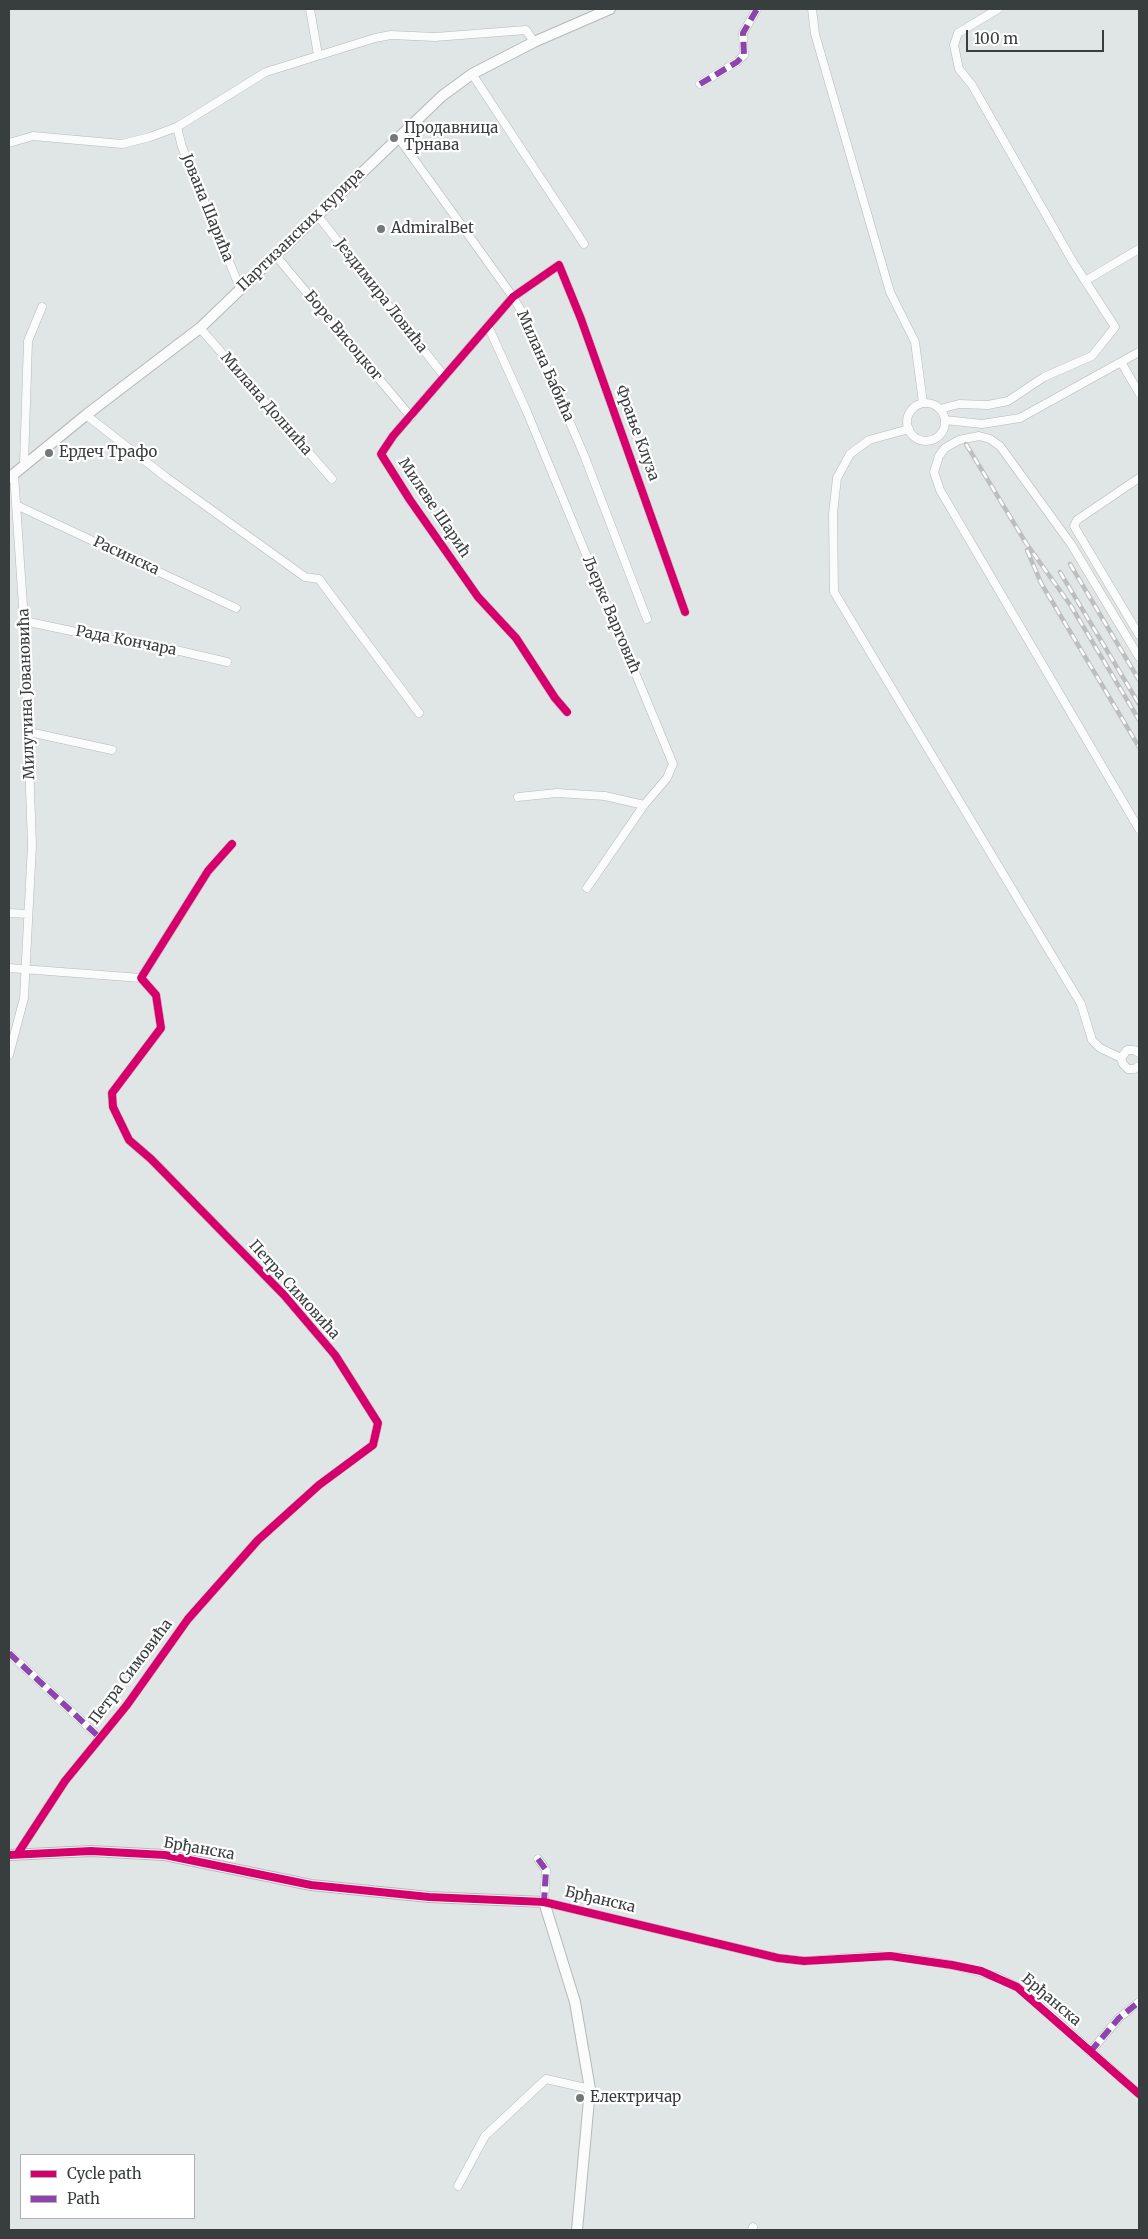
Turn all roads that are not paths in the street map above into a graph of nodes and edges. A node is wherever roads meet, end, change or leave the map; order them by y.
1 (310, 9) edge
2 (610, 9) edge
3 (757, 9) edge
4 (812, 9) edge
5 (998, 9) edge
6 (534, 42) junction
7 (318, 55) junction
8 (472, 74) junction
9 (700, 84) dead end
10 (176, 127) junction
11 (398, 137) junction
12 (9, 143) edge
13 (318, 216) junction
14 (584, 244) dead end
15 (1139, 249) edge
16 (276, 256) junction
17 (559, 265) joint
18 (1085, 281) junction
19 (240, 288) junction
20 (513, 297) junction
21 (42, 307) dead end
22 (488, 326) junction
23 (200, 328) junction
24 (1139, 352) edge
25 (1121, 362) junction
26 (444, 376) junction
27 (1139, 392) edge
28 (923, 403) junction
29 (940, 409) junction
30 (86, 414) junction
31 (411, 417) junction
32 (945, 420) junction
33 (909, 428) junction
34 (24, 464) junction
35 (11, 476) edge
36 (1139, 478) edge
37 (332, 479) dead end
38 (16, 504) junction
39 (236, 608) dead end
40 (685, 612) dead end
41 (647, 619) dead end
42 (24, 621) junction
43 (1139, 635) edge
44 (1139, 657) edge
45 (227, 662) dead end
46 (419, 712) dead end
47 (567, 712) dead end
48 (29, 732) junction
49 (112, 750) dead end
50 (518, 797) dead end
51 (644, 804) junction
52 (1139, 829) edge
53 (232, 844) dead end
54 (587, 888) dead end
55 (9, 913) edge
56 (28, 914) junction
57 (9, 968) edge
58 (24, 969) junction
59 (141, 978) junction
60 (1139, 1053) edge
61 (9, 1055) edge
62 (1121, 1058) junction
63 (1139, 1066) edge
64 (9, 1653) edge
65 (99, 1737) junction
66 (13, 1854) edge
67 (538, 1859) dead end
68 (544, 1902) junction
69 (1139, 2002) edge
70 (1090, 2052) junction
71 (590, 2089) junction
72 (1139, 2094) edge
73 (458, 2186) dead end
74 (577, 2230) edge

1 - 7 street
2 - 6 street, Партизанских курира
3 - 9 street
4 - 28 street
5 - 18 street
6 - 7 street
6 - 8 street, Партизанских курира
7 - 10 street
8 - 11 street, Партизанских курира
8 - 14 street
10 - 12 street
10 - 19 street, Јована Шарића
11 - 13 street, Партизанских курира
11 - 20 street, Милана Бабића
13 - 16 street, Партизанских курира
13 - 26 street, Јездимира Ловића
15 - 18 street
16 - 19 street, Партизанских курира
16 - 31 street, Боре Висоцког
17 - 20 street, Милеве Шарић
17 - 40 street, Фрање Клуза
18 - 29 street
19 - 23 street, Партизанских курира
20 - 22 street, Милеве Шарић
20 - 41 street, Милана Бабића
21 - 34 street
22 - 26 street, Милеве Шарић
22 - 51 street, Љерке Варговић
23 - 30 street, Партизанских курира
23 - 37 street, Милана Долнића
24 - 25 street
25 - 27 street
25 - 32 street
26 - 31 street, Милеве Шарић
28 - 29 street
28 - 33 street
29 - 32 street
30 - 34 street, Партизанских курира
30 - 46 street
31 - 47 street, Милеве Шарић
32 - 33 street
33 - 62 street
34 - 35 street, Партизанских курира
35 - 38 street, Милутина Јовановића
36 - 43 street
38 - 39 street, Расинска
38 - 42 street, Милутина Јовановића
42 - 45 street, Рада Кончара
42 - 48 street, Милутина Јовановића
44 - 52 street
48 - 49 street
48 - 56 street, Милутина Јовановића
50 - 51 street
51 - 54 street, Љерке Варговић
53 - 59 street
55 - 56 street
56 - 58 street, Милутина Јовановића
57 - 58 street
58 - 59 street
58 - 61 street, Милутина Јовановића
59 - 65 street, Петра Симовића
60 - 62 street
62 - 63 street
64 - 65 street
65 - 66 street, Петра Симовића
66 - 68 street, Брђанска
67 - 68 street
68 - 70 street, Брђанска
68 - 71 street
69 - 70 street
70 - 72 street, Брђанска
71 - 73 street
71 - 74 street

